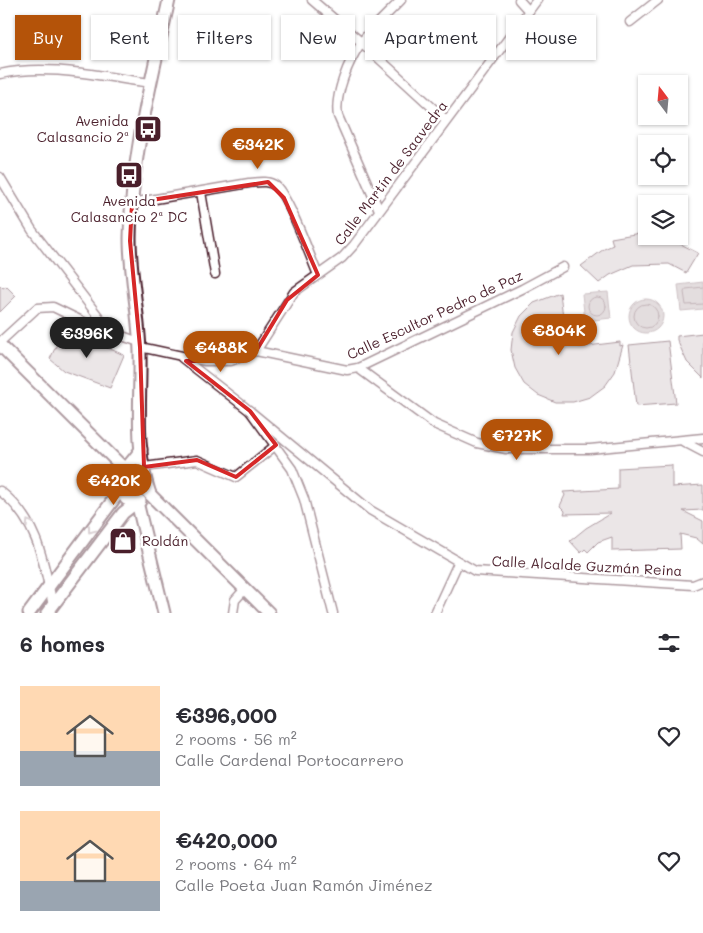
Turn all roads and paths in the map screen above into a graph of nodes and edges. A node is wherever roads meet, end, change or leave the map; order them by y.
1 (169, 0) edge
2 (312, 0) edge
3 (401, 0) edge
4 (519, 0) edge
5 (537, 0) edge
6 (658, 0) edge
7 (528, 10) junction
8 (630, 22) dead end
9 (361, 42) junction
10 (0, 74) edge
11 (151, 84) junction
12 (446, 120) junction
13 (0, 177) edge
14 (200, 192) junction
15 (132, 203) junction
16 (379, 210) junction
17 (563, 267) dead end
18 (215, 274) dead end
19 (318, 275) junction
20 (115, 333) junction
21 (0, 344) edge
22 (140, 345) junction
23 (256, 351) junction
24 (181, 356) junction
25 (358, 368) junction
26 (250, 411) junction
27 (703, 438) edge
28 (684, 442) junction
29 (276, 445) junction
30 (140, 449) junction
31 (297, 449) junction
32 (703, 452) edge
33 (286, 459) junction
34 (144, 467) junction
35 (126, 469) junction
36 (0, 491) edge
37 (120, 491) junction
38 (150, 494) junction
39 (136, 502) junction
40 (458, 562) junction
41 (703, 581) edge
42 (48, 586) junction
43 (245, 589) junction
44 (51, 610) edge
45 (28, 613) edge
46 (164, 613) edge
47 (233, 613) edge
48 (269, 613) edge
49 (333, 613) edge
50 (435, 613) edge

1 - 11 street
2 - 9 street
3 - 9 street
4 - 7 street
5 - 7 street, Calle Martín de Saavedra
6 - 8 street
7 - 12 street, Calle Martín de Saavedra
9 - 12 street
9 - 16 street
10 - 11 street
11 - 15 street
12 - 16 street, Calle Martín de Saavedra
13 - 20 street
14 - 15 street
14 - 18 street
14 - 19 street
15 - 22 street
16 - 19 street, Calle Martín de Saavedra
17 - 25 street, Calle Escultor Pedro de Paz
19 - 23 street, Calle Martín de Saavedra
20 - 21 street
20 - 22 street
21 - 35 street
22 - 24 street
22 - 30 street
23 - 24 street
23 - 25 street, Calle Escultor Pedro de Paz
24 - 26 street
25 - 28 street
26 - 29 street
26 - 31 street, Calle Alcalde Guzmán Reina
27 - 28 street
28 - 32 street
29 - 33 street
29 - 34 street
30 - 34 street
30 - 35 street
31 - 33 street
31 - 40 street, Calle Alcalde Guzmán Reina
33 - 49 street
34 - 38 street
35 - 37 street
35 - 38 street
42 -> 36 street
37 - 39 street
37 -> 42 street
38 - 39 street
38 - 43 street
39 - 44 street
39 - 46 street
40 - 41 street, Calle Alcalde Guzmán Reina
40 - 50 street
42 - 44 street
42 - 45 street
43 - 47 street
43 - 48 street

